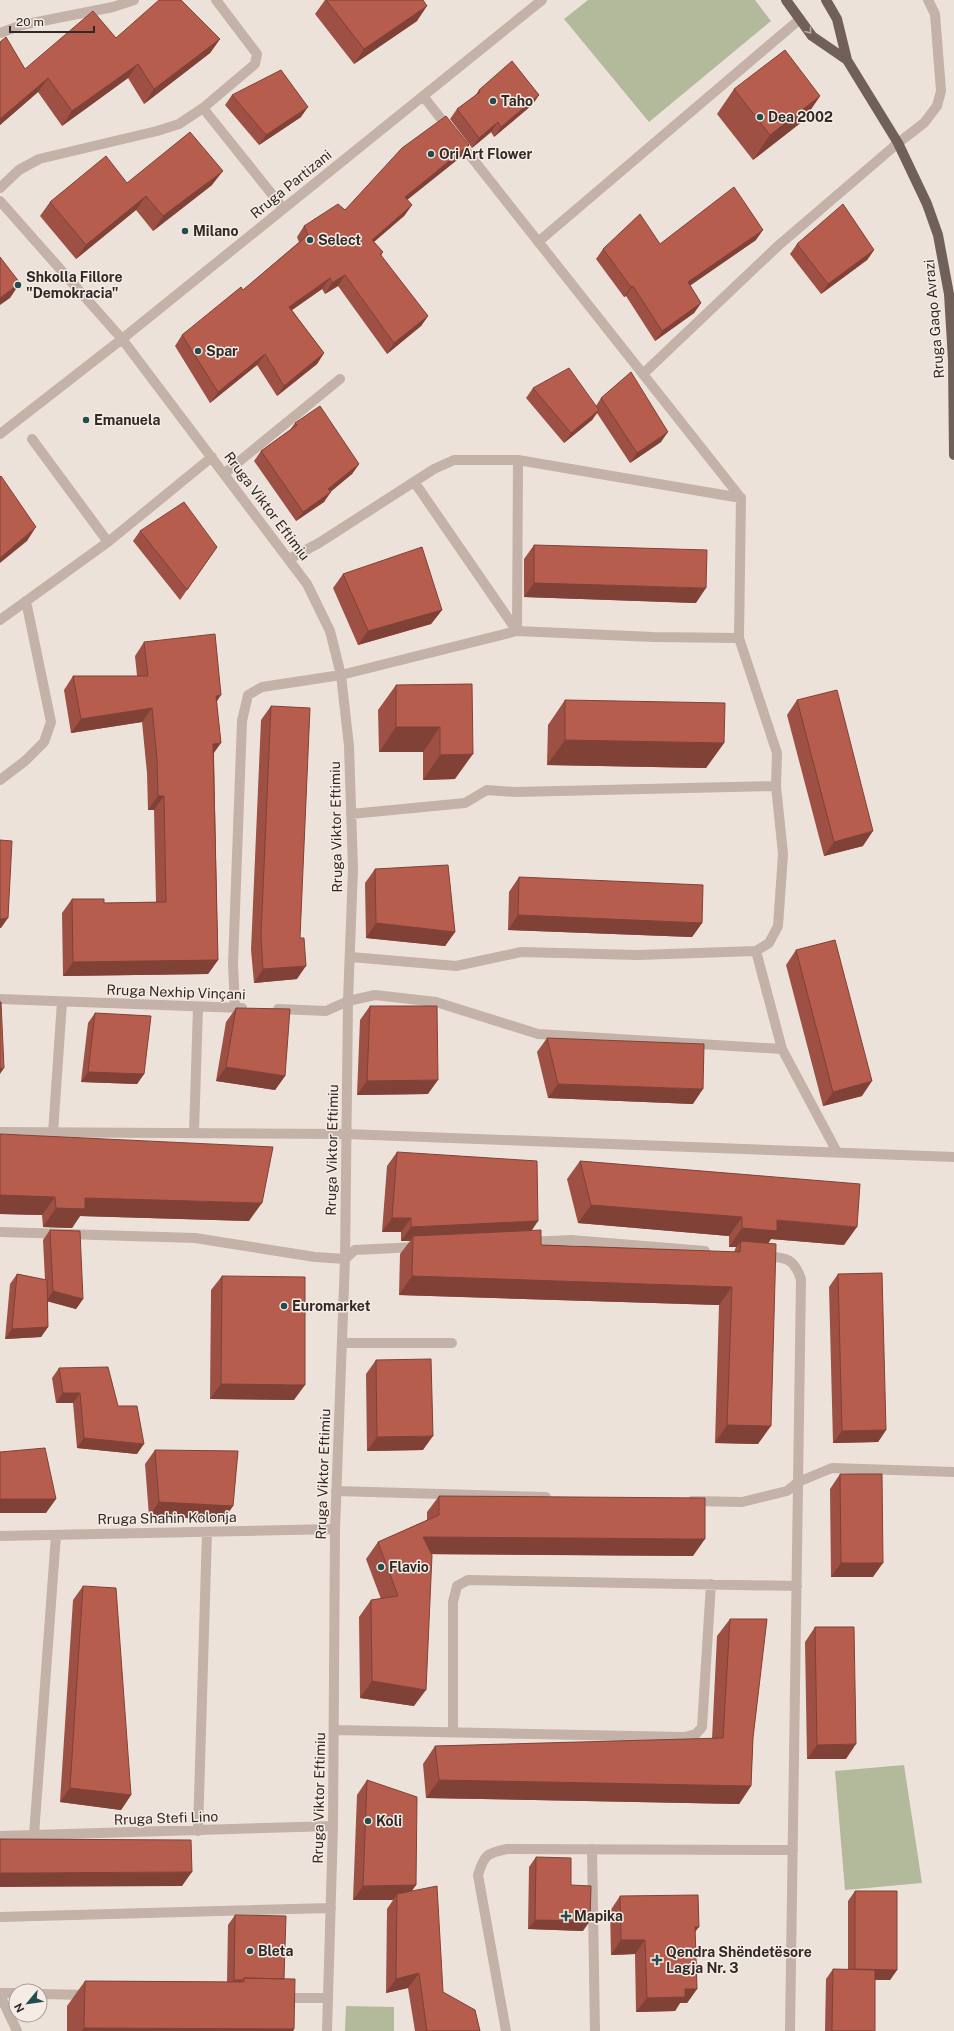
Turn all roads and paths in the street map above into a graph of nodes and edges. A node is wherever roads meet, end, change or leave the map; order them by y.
1 (134, 0) edge
2 (216, 0) edge
3 (542, 0) edge
4 (786, 0) edge
5 (826, 0) edge
6 (928, 0) edge
7 (800, 19) junction
8 (0, 33) edge
9 (846, 60) junction
10 (423, 96) junction
11 (203, 108) junction
12 (898, 143) junction
13 (0, 188) edge
14 (0, 201) edge
15 (283, 208) junction
16 (538, 242) junction
17 (952, 308) edge
18 (122, 338) junction
19 (643, 374) junction
20 (340, 379) dead end
21 (954, 407) edge
22 (0, 434) edge
23 (32, 439) dead end
24 (954, 455) edge
25 (212, 457) junction
26 (518, 460) junction
27 (225, 473) junction
28 (415, 482) junction
29 (741, 498) junction
30 (108, 542) junction
31 (289, 559) junction
32 (26, 602) junction
33 (0, 620) edge
34 (517, 631) junction
35 (739, 638) junction
36 (341, 675) junction
37 (0, 780) edge
38 (776, 786) junction
39 (351, 814) junction
40 (756, 951) junction
41 (351, 957) junction
42 (0, 999) edge
43 (348, 1001) junction
44 (62, 1002) junction
45 (198, 1007) junction
46 (235, 1008) junction
47 (250, 1008) edge
48 (265, 1009) edge
49 (782, 1049) junction
50 (0, 1132) edge
51 (53, 1132) junction
52 (194, 1133) junction
53 (346, 1134) junction
54 (837, 1152) junction
55 (954, 1157) edge
56 (0, 1232) edge
57 (515, 1243) edge
58 (427, 1247) edge
59 (717, 1252) edge
60 (748, 1255) edge
61 (345, 1259) junction
62 (342, 1343) junction
63 (452, 1343) dead end
64 (954, 1472) edge
65 (798, 1482) junction
66 (336, 1491) junction
67 (559, 1497) edge
68 (678, 1500) edge
69 (335, 1529) junction
70 (207, 1532) junction
71 (56, 1535) junction
72 (0, 1536) edge
73 (711, 1584) junction
74 (797, 1586) junction
75 (334, 1730) junction
76 (453, 1732) junction
77 (333, 1826) junction
78 (198, 1831) junction
79 (34, 1835) junction
80 (0, 1836) edge
81 (592, 1849) junction
82 (793, 1850) junction
83 (331, 1908) junction
84 (0, 1917) edge
85 (0, 1994) edge
86 (48, 1994) edge
87 (102, 1995) edge
88 (273, 1998) edge
89 (328, 1998) junction
90 (17, 2031) edge
91 (327, 2031) edge
92 (506, 2031) edge
93 (595, 2031) edge
94 (790, 2031) edge

1 - 8 street
2 - 11 street
3 - 10 street, Rruga Partizani
4 - 7 main road, Rruga Gaqo Avrazi
5 - 9 main road, Rruga Gaqo Avrazi
6 - 12 street
7 -> 9 main road, Rruga Gaqo Avrazi
7 - 16 street
9 - 12 main road, Rruga Gaqo Avrazi
10 - 15 street, Rruga Partizani
10 - 16 street
11 - 13 street
11 - 15 street
12 - 17 main road, Rruga Gaqo Avrazi
12 - 19 street
14 - 18 street, Rruga Viktor Eftimiu
15 - 18 street, Rruga Partizani
16 - 19 street
17 - 21 main road, Rruga Gaqo Avrazi
18 - 22 street, Rruga Partizani
18 - 25 street, Rruga Viktor Eftimiu
19 - 29 street
20 - 27 street
21 - 24 main road, Rruga Gaqo Avrazi
23 - 30 street
25 - 27 street, Rruga Viktor Eftimiu
25 - 30 street
26 - 28 street
26 - 29 street
26 - 34 street
27 - 31 street, Rruga Viktor Eftimiu
28 - 31 street
28 - 34 street
29 - 35 street
30 - 32 street
31 - 36 street, Rruga Viktor Eftimiu
32 - 33 street
32 - 37 street
34 - 35 street
34 - 36 street
35 - 38 street
36 - 39 street, Rruga Viktor Eftimiu
36 - 46 street
38 - 39 street
38 - 40 street
39 - 41 street, Rruga Viktor Eftimiu
40 - 41 street
40 - 49 street
41 - 43 street, Rruga Viktor Eftimiu
42 - 44 street, Rruga Nexhip Vinçani
43 - 48 street, Rruga Nexhip Vinçani
43 - 49 street, Rruga Nexhip Vinçani
43 - 53 street, Rruga Viktor Eftimiu
44 - 45 street, Rruga Nexhip Vinçani
44 - 51 street
45 - 46 street, Rruga Nexhip Vinçani
45 - 52 street
46 - 47 street, Rruga Nexhip Vinçani
49 - 54 street
50 - 51 street
51 - 52 street
52 - 53 street
53 - 54 street
53 - 61 street, Rruga Viktor Eftimiu
54 - 55 street
56 - 61 street
57 - 59 street
58 - 61 street
60 - 65 street
61 - 62 street, Rruga Viktor Eftimiu
62 - 63 street
62 - 66 street, Rruga Viktor Eftimiu
64 - 65 street
65 - 68 street
65 - 74 street
66 - 67 street
66 - 69 street, Rruga Viktor Eftimiu
69 - 70 street, Rruga Shahin Kolonja
69 - 75 street, Rruga Viktor Eftimiu
70 - 71 street, Rruga Shahin Kolonja
70 - 78 street
71 - 72 street, Rruga Shahin Kolonja
71 - 79 street
73 - 74 street
73 - 76 street
73 - 76 street
74 - 82 street
75 - 76 street
75 - 77 street, Rruga Viktor Eftimiu
77 - 78 street, Rruga Stefi Lino
77 - 83 street, Rruga Viktor Eftimiu
78 - 79 street, Rruga Stefi Lino
79 - 80 street, Rruga Stefi Lino
81 - 82 street
81 - 92 street
81 - 93 street
82 - 94 street
83 - 84 street
83 - 89 street, Rruga Viktor Eftimiu
85 - 90 street
86 - 87 street
88 - 89 street
89 - 91 street, Rruga Viktor Eftimiu

